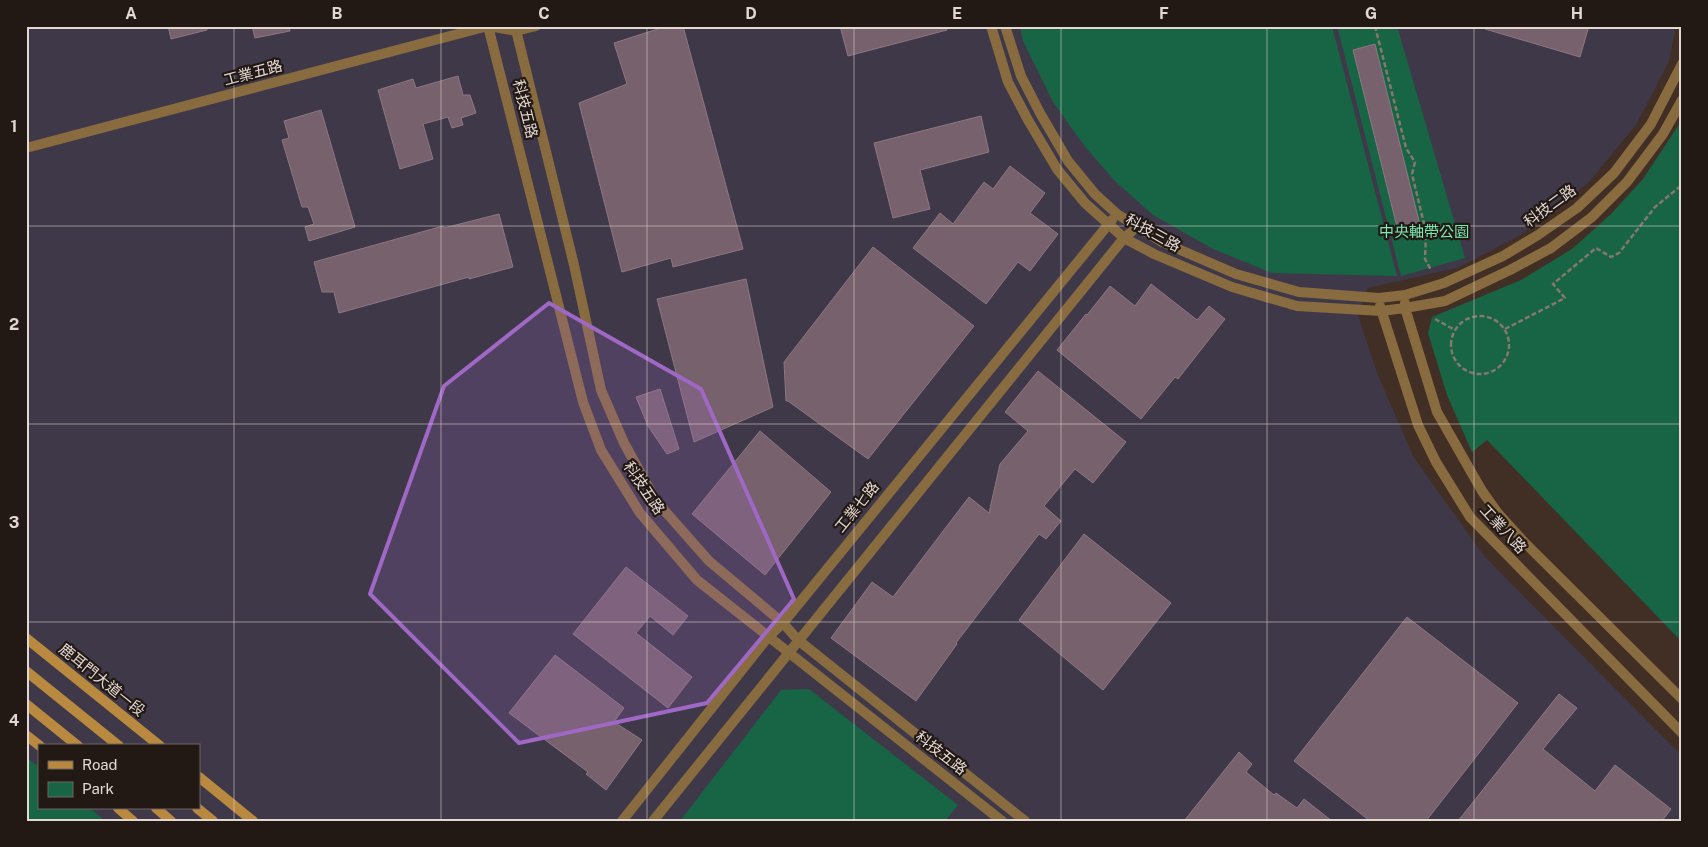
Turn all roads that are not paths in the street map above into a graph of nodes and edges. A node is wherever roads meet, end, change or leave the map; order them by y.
1 (488, 26) edge
2 (536, 26) edge
3 (991, 26) edge
4 (1005, 26) edge
5 (515, 29) edge
6 (1682, 64) edge
7 (1682, 100) edge
8 (26, 148) edge
9 (1118, 214) junction
10 (1108, 224) junction
11 (1138, 227) junction
12 (1124, 238) junction
13 (1405, 295) junction
14 (1378, 298) junction
15 (1404, 308) junction
16 (1380, 311) junction
17 (783, 623) junction
18 (769, 636) junction
19 (26, 638) edge
20 (798, 640) junction
21 (789, 652) junction
22 (26, 671) edge
23 (1682, 699) edge
24 (26, 704) edge
25 (1682, 733) edge
26 (26, 734) edge
27 (38, 744) edge
28 (76, 744) edge
29 (117, 744) edge
30 (158, 744) edge
31 (200, 778) edge
32 (120, 810) edge
33 (158, 810) edge
34 (199, 810) edge
35 (134, 821) edge
36 (171, 821) edge
37 (213, 821) edge
38 (253, 821) edge
39 (622, 821) edge
40 (653, 821) edge
41 (1002, 821) edge
42 (1025, 821) edge

1 - 5 street, 工業五路
1 - 8 street, 工業五路
1 - 18 street, 科技五路
2 - 5 street
3 - 10 street, 科技三路
4 - 9 street, 科技三路
5 - 17 street, 科技五路
6 - 13 street, 科技二路
7 - 15 street
9 - 10 street, 工業七路
9 - 11 street, 科技三路
10 - 12 street, 科技三路
10 - 17 street, 工業七路
11 - 12 street
11 - 14 street, 科技三路
12 - 16 street, 科技三路
12 - 20 street
13 - 14 street, 科技二路
13 - 15 street, 工業八路
14 - 16 street, 工業八路
15 - 16 street
15 - 23 street, 工業八路
16 - 25 street, 工業八路
17 - 18 street, 工業七路
17 - 20 street, 科技五路
18 - 21 street, 科技五路
18 - 39 street, 工業七路
19 - 30 street, 鹿耳門大道一段
20 - 21 street
20 - 42 street, 科技五路
21 - 40 street
21 - 41 street, 科技五路
22 - 29 street
24 - 28 street
26 - 27 street
31 - 38 street
32 - 35 street
33 - 36 street
34 - 37 street

